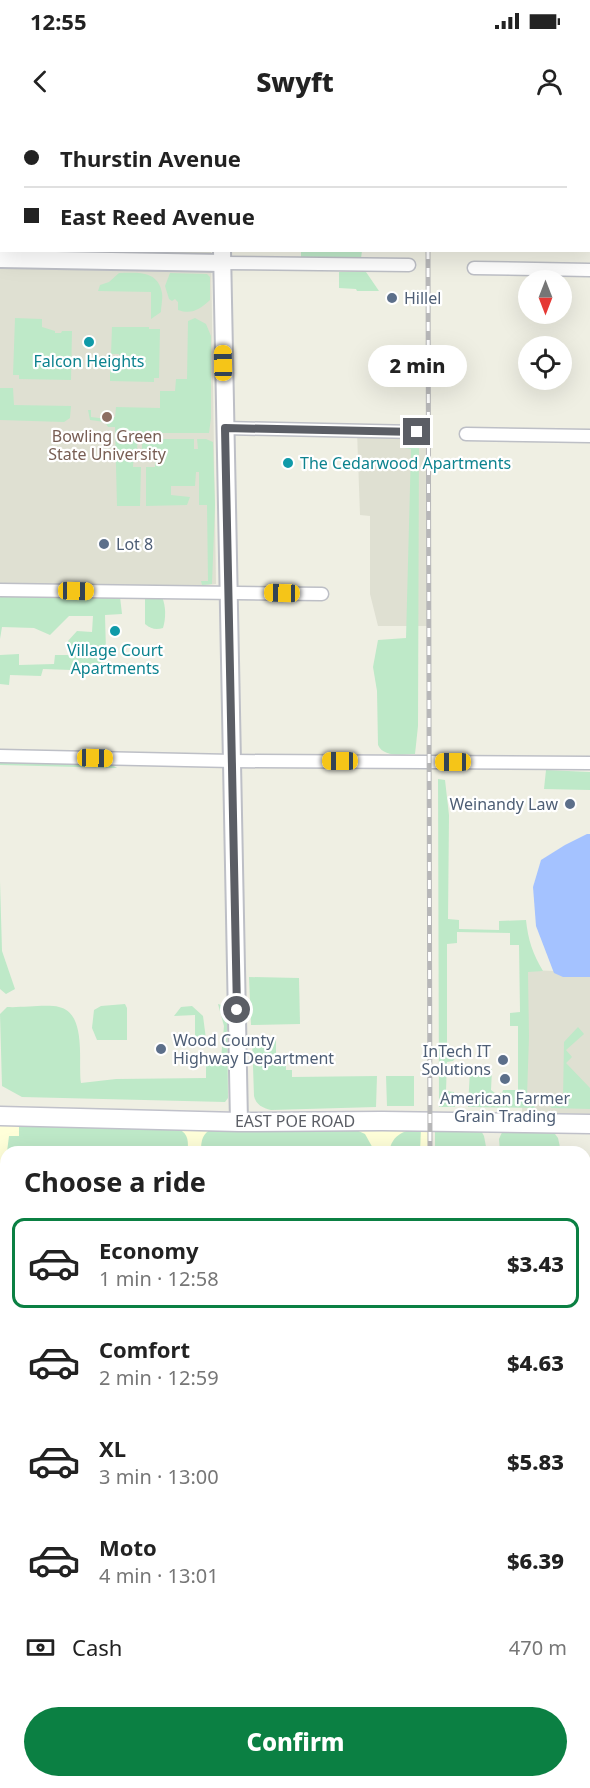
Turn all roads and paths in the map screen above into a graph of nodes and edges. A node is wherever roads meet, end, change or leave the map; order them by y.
1 (222, 257) edge
2 (0, 259) edge
3 (409, 265) dead end
4 (474, 268) dead end
5 (590, 270) edge
6 (225, 428) junction
7 (417, 432) dead end
8 (466, 434) dead end
9 (590, 436) edge
10 (0, 590) edge
11 (228, 592) junction
12 (322, 594) dead end
13 (0, 756) edge
14 (232, 761) junction
15 (590, 763) edge
16 (0, 1116) edge
17 (239, 1122) junction
18 (590, 1124) edge

1 - 2 street
1 - 3 street
1 - 6 street
4 - 5 street
6 - 7 street
6 - 11 street
8 - 9 street
10 - 11 street
11 - 12 street
11 - 14 street
13 - 14 street
14 - 15 street
14 - 17 street
16 - 17 main road, EAST POE ROAD
17 - 18 main road, EAST POE ROAD

